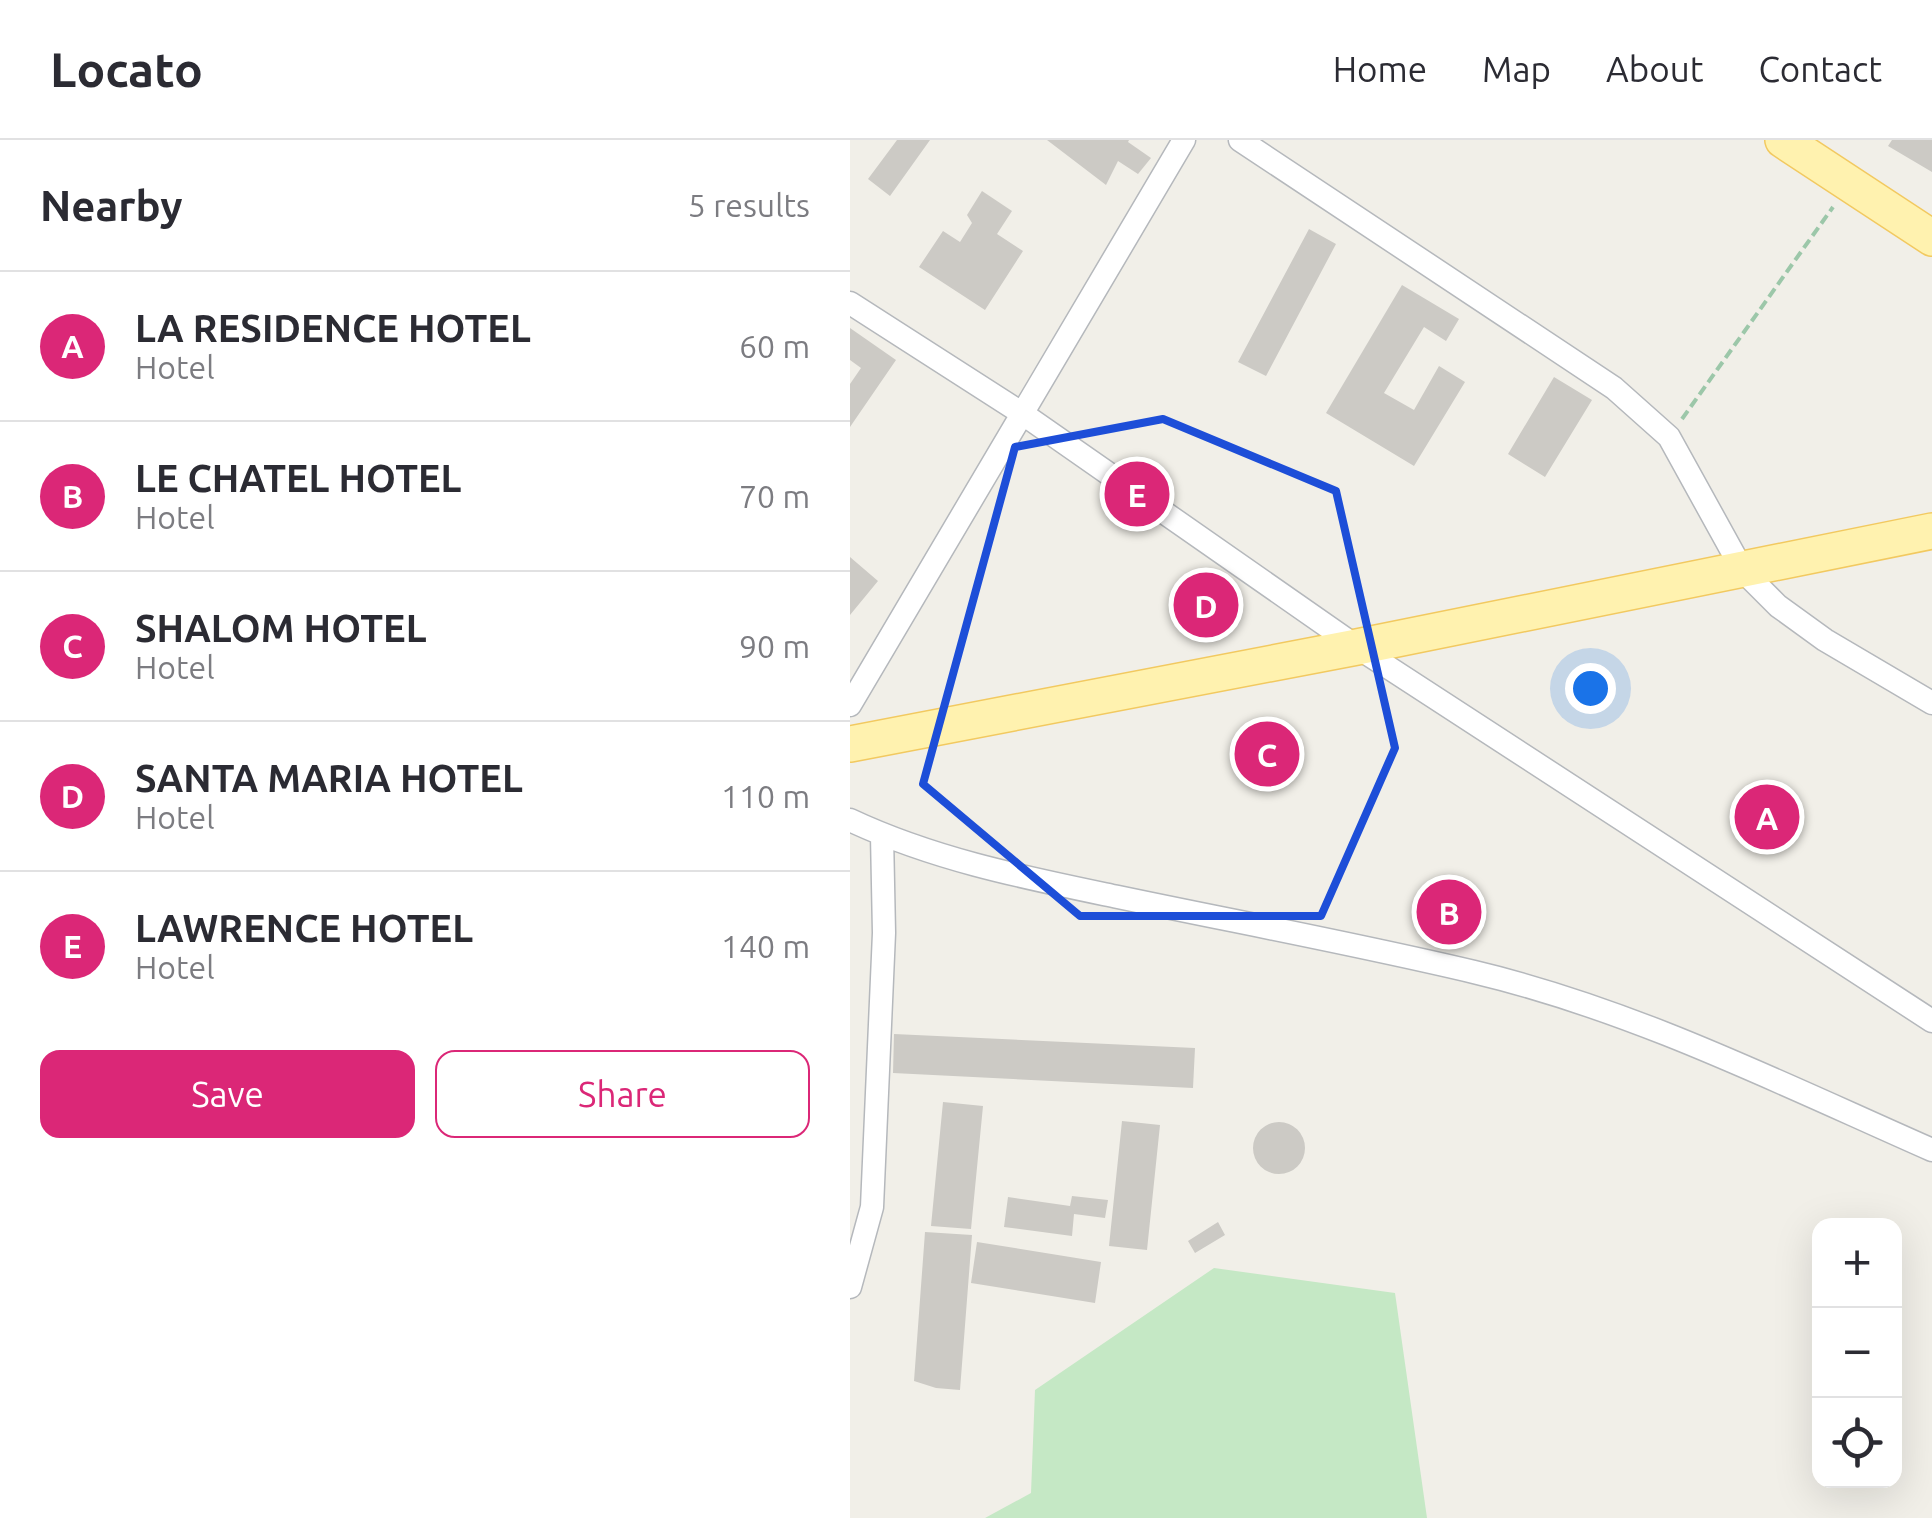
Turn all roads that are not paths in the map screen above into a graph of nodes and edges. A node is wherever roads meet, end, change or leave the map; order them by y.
1 (1184, 140) edge
2 (1240, 140) edge
3 (1783, 140) edge
4 (1932, 238) edge
5 (850, 303) edge
6 (1022, 414) junction
7 (1932, 531) edge
8 (1743, 571) junction
9 (1357, 647) junction
10 (1932, 703) edge
11 (850, 705) edge
12 (850, 744) edge
13 (850, 820) edge
14 (882, 836) junction
15 (1932, 1021) edge
16 (850, 1130) edge
17 (873, 1138) junction
18 (1932, 1150) edge
19 (850, 1287) edge

1 - 6 street
2 - 8 street
3 - 4 main road
5 - 6 street
6 - 9 street
6 - 11 street
7 - 8 main road
8 - 9 main road
8 - 10 street
9 - 12 main road
9 - 15 street
13 - 14 street
14 - 17 street
14 - 18 street
16 - 17 street
17 - 19 street

